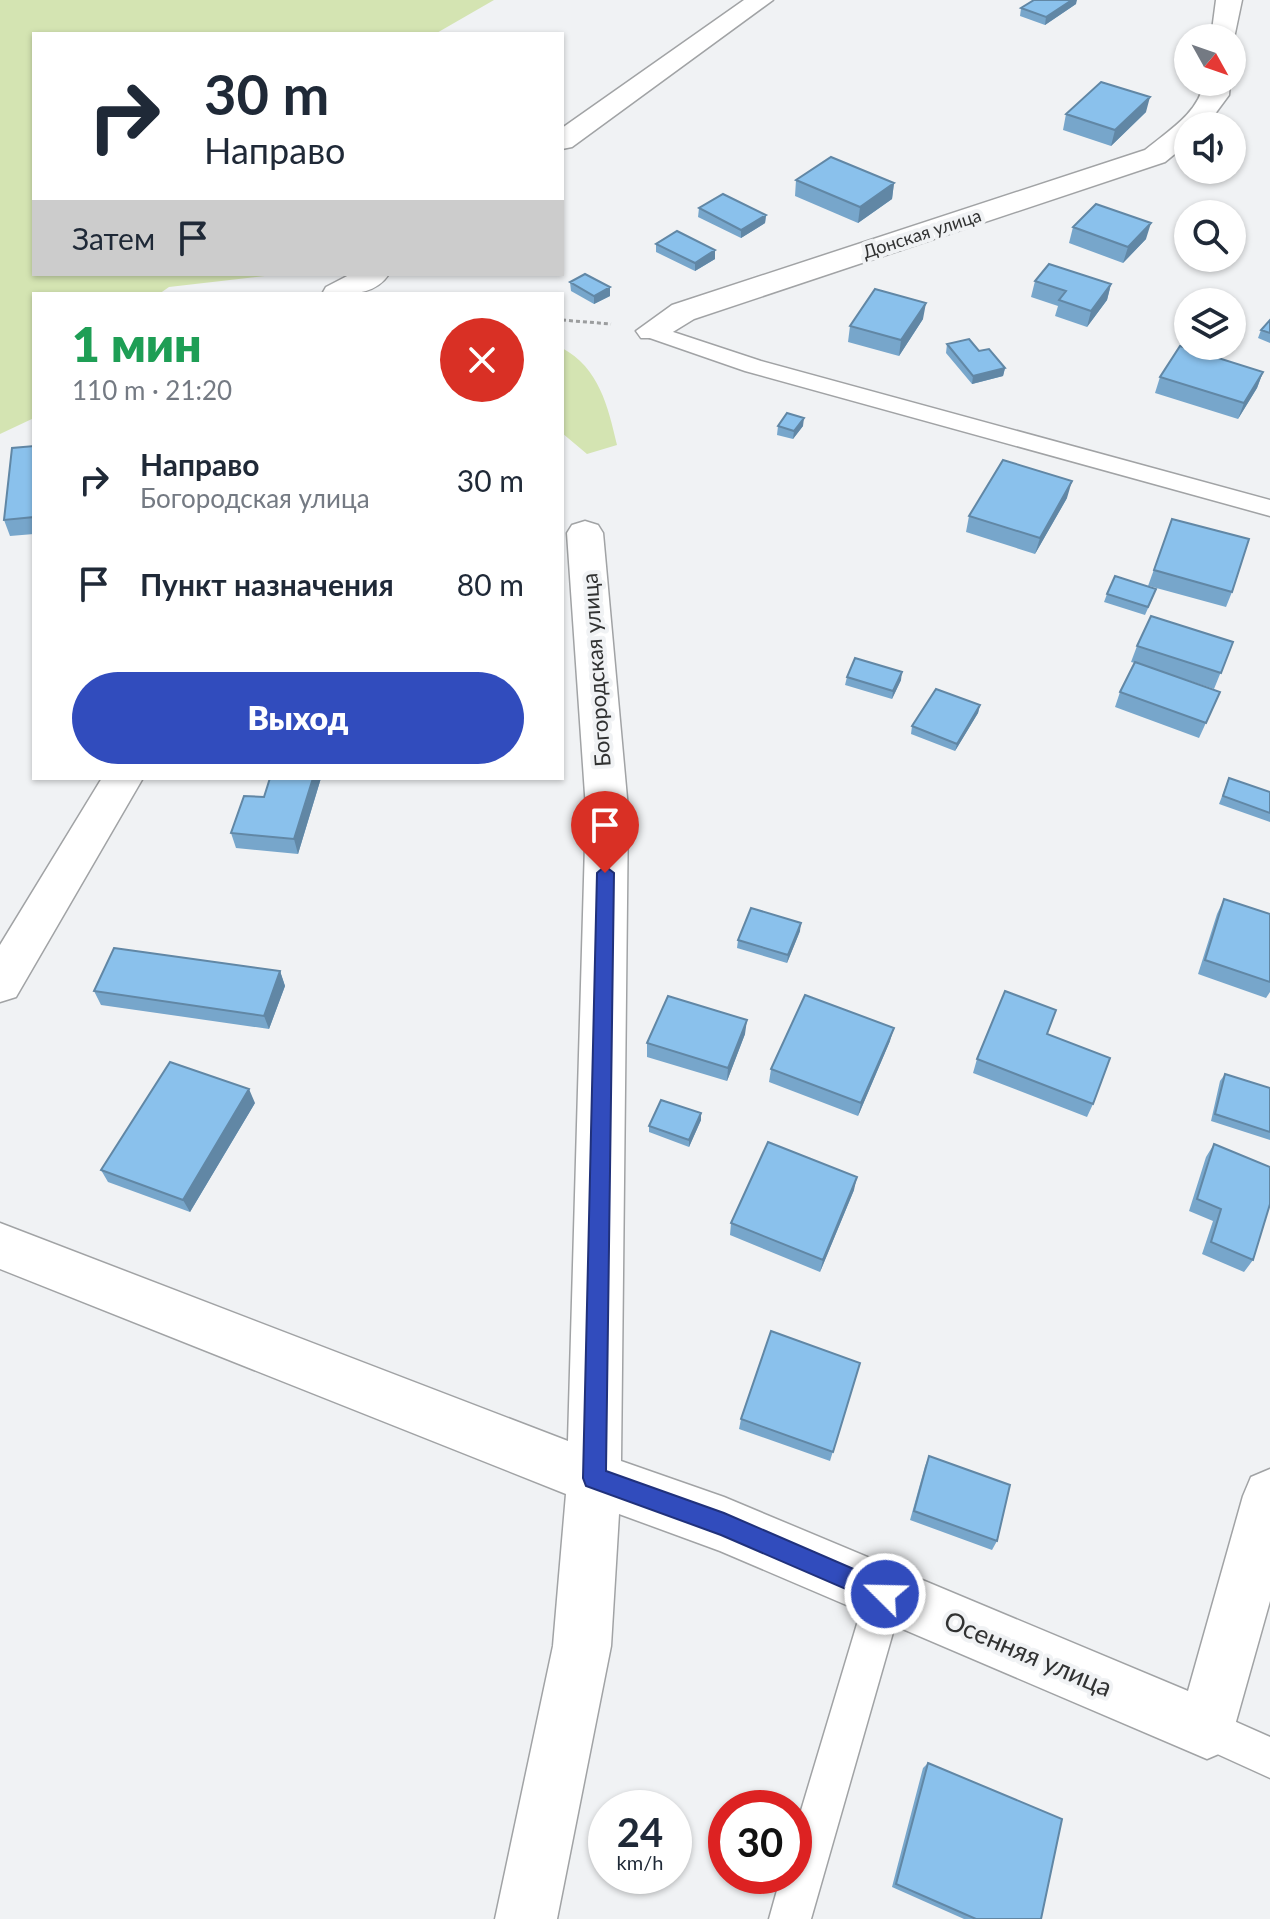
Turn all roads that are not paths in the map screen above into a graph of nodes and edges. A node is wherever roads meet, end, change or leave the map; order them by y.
1 (760, 0) edge
2 (1229, 0) edge
3 (1226, 24) edge
4 (1214, 96) edge
5 (1202, 112) edge
6 (564, 140) edge
7 (1174, 141) edge
8 (371, 276) edge
9 (343, 292) edge
10 (652, 331) joint
11 (1270, 508) edge
12 (585, 533) dead end
13 (122, 780) edge
14 (0, 984) edge
15 (0, 1246) edge
16 (594, 1478) junction
17 (1270, 1496) edge
18 (885, 1594) junction
19 (1207, 1729) junction
20 (1270, 1758) edge
21 (526, 1919) edge
22 (790, 1919) edge

1 - 6 street
2 - 3 street
4 - 5 street, Донская улица
7 - 10 street, Донская улица
8 - 9 street
10 - 11 lane
12 - 16 street, Богородская улица
13 - 14 street
15 - 16 street, Осенняя улица
16 - 18 street, Осенняя улица
16 - 21 street
17 - 19 street
18 - 19 street, Осенняя улица
18 - 22 lane
19 - 20 lane

